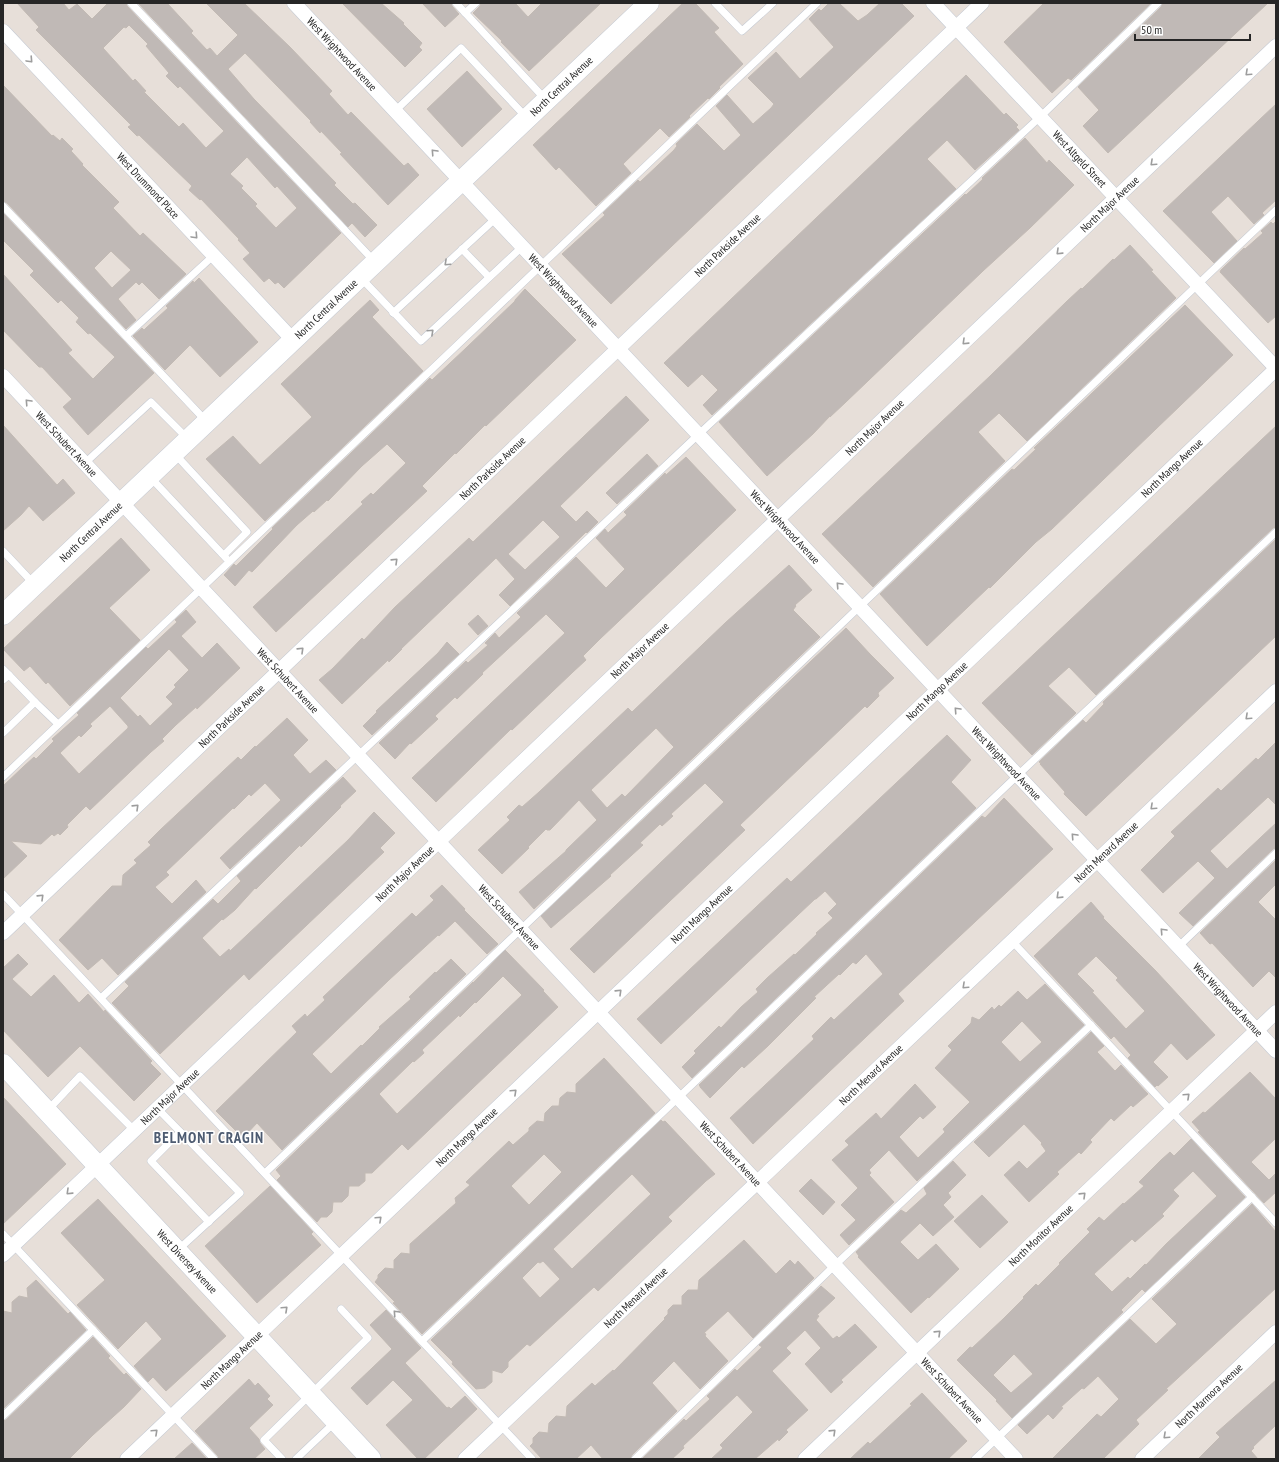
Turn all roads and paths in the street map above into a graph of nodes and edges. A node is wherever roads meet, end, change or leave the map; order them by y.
1 (131, 3) edge
2 (456, 3) edge
3 (476, 3) edge
4 (649, 3) edge
5 (715, 3) edge
6 (773, 3) edge
7 (817, 3) edge
8 (933, 3) edge
9 (982, 3) edge
10 (1158, 3) edge
11 (302, 6) edge
12 (465, 13) junction
13 (956, 28) junction
14 (3, 31) edge
15 (1276, 46) edge
16 (546, 100) junction
17 (395, 111) junction
18 (1040, 117) junction
19 (527, 118) junction
20 (461, 181) junction
21 (1116, 198) junction
22 (3, 206) edge
23 (1276, 210) edge
24 (496, 218) junction
25 (522, 246) junction
26 (462, 249) junction
27 (213, 256) junction
28 (375, 262) junction
29 (541, 266) junction
30 (360, 277) junction
31 (490, 277) junction
32 (1198, 285) junction
33 (393, 313) junction
34 (126, 336) junction
35 (293, 340) junction
36 (618, 349) junction
37 (1276, 368) edge
38 (3, 376) edge
39 (207, 422) junction
40 (699, 434) junction
41 (189, 439) junction
42 (174, 453) junction
43 (85, 463) junction
44 (150, 476) junction
45 (122, 502) junction
46 (778, 519) junction
47 (247, 532) junction
48 (1276, 532) edge
49 (254, 539) junction
50 (3, 551) edge
51 (224, 555) junction
52 (230, 562) junction
53 (35, 585) junction
54 (202, 588) junction
55 (860, 607) junction
56 (3, 615) edge
57 (3, 669) edge
58 (279, 671) junction
59 (9, 675) junction
60 (3, 680) edge
61 (938, 690) junction
62 (1276, 690) edge
63 (35, 702) junction
64 (58, 724) junction
65 (3, 733) edge
66 (358, 755) junction
67 (1018, 775) junction
68 (3, 777) edge
69 (438, 841) junction
70 (1276, 852) edge
71 (1097, 860) junction
72 (3, 894) edge
73 (22, 915) junction
74 (520, 928) junction
75 (3, 933) edge
76 (1012, 941) junction
77 (1178, 946) junction
78 (101, 998) junction
79 (598, 1012) junction
80 (1276, 1012) edge
81 (1091, 1025) junction
82 (1257, 1030) junction
83 (1276, 1051) edge
84 (3, 1064) edge
85 (182, 1085) junction
86 (679, 1098) junction
87 (157, 1108) junction
88 (47, 1111) junction
89 (1172, 1111) junction
90 (134, 1130) junction
91 (180, 1132) junction
92 (97, 1165) junction
93 (265, 1173) junction
94 (757, 1182) junction
95 (1252, 1197) junction
96 (208, 1222) junction
97 (1276, 1223) edge
98 (3, 1234) edge
99 (13, 1245) junction
100 (177, 1251) junction
101 (3, 1254) edge
102 (342, 1255) junction
103 (835, 1265) junction
104 (341, 1309) dead end
105 (93, 1330) junction
106 (1276, 1332) edge
107 (257, 1336) junction
108 (422, 1341) junction
109 (917, 1353) junction
110 (311, 1395) junction
111 (173, 1415) junction
112 (3, 1416) edge
113 (336, 1421) junction
114 (501, 1425) junction
115 (997, 1438) junction
116 (127, 1459) edge
117 (214, 1459) edge
118 (282, 1459) edge
119 (296, 1459) edge
120 (371, 1459) edge
121 (465, 1459) edge
122 (532, 1459) edge
123 (635, 1459) edge
124 (805, 1459) edge
125 (975, 1459) edge
126 (1016, 1459) edge
127 (1142, 1459) edge

1 - 28 lane
2 - 12 lane
3 - 12 lane
4 - 16 street, North Central Avenue
5 - 6 lane
7 - 29 lane
8 - 13 street, West Altgeld Street
9 - 13 street, North Parkside Avenue
10 - 18 lane
11 - 17 street, West Wrightwood Avenue
12 - 16 lane
13 - 18 street, West Altgeld Street
13 - 36 street, North Parkside Avenue
14 -> 27 street, West Drummond Place
15 -> 21 street, North Major Avenue
16 - 19 street, North Central Avenue
17 - 19 lane
20 -> 17 street, West Wrightwood Avenue
18 - 21 street, West Altgeld Street
18 - 40 lane
19 - 20 street, North Central Avenue
20 - 24 street, West Wrightwood Avenue
20 - 28 street, North Central Avenue
21 - 32 street, West Altgeld Street
21 -> 46 street, North Major Avenue
22 - 34 lane
23 - 32 lane
24 - 25 street, West Wrightwood Avenue
24 - 26 lane
25 - 29 street, West Wrightwood Avenue
25 - 31 lane
26 - 31 lane
26 -> 33 lane
27 - 34 lane
27 - 35 street, West Drummond Place
28 - 30 street, North Central Avenue
29 - 36 street, West Wrightwood Avenue
29 - 49 lane
30 - 33 lane
30 - 35 street, North Central Avenue
33 -> 31 lane
32 - 37 street, West Altgeld Street
32 - 55 lane
34 - 39 lane
35 - 39 street, North Central Avenue
36 - 40 street, West Wrightwood Avenue
58 -> 36 street, North Parkside Avenue
37 - 61 street, North Mango Avenue
43 -> 38 street, West Schubert Avenue
39 - 41 street, North Central Avenue
40 - 46 street, West Wrightwood Avenue
40 - 66 lane
41 - 42 street, North Central Avenue
41 - 43 lane
42 - 44 street, North Central Avenue
42 - 47 lane
43 - 45 street, West Schubert Avenue
44 - 45 street, North Central Avenue
44 - 51 lane
45 - 53 street, North Central Avenue
45 - 54 street, West Schubert Avenue
55 -> 46 street, West Wrightwood Avenue
46 - 69 street, North Major Avenue
47 - 49 lane
47 - 51 lane
48 - 67 lane
49 - 52 lane
50 - 53 lane
51 - 52 lane
52 - 54 lane
53 - 56 street, North Central Avenue
54 - 58 street, West Schubert Avenue
54 - 64 lane
55 - 61 street, West Wrightwood Avenue
55 - 74 lane
57 - 59 lane
58 - 66 street, West Schubert Avenue
73 -> 58 street, North Parkside Avenue
59 - 60 lane
59 - 63 lane
67 -> 61 street, West Wrightwood Avenue
79 -> 61 street, North Mango Avenue
62 -> 71 street, North Menard Avenue
63 - 64 lane
63 - 65 lane
64 - 68 lane
66 - 69 street, West Schubert Avenue
66 - 78 lane
71 -> 67 street, West Wrightwood Avenue
67 - 86 lane
69 - 74 street, West Schubert Avenue
69 - 85 street, North Major Avenue
70 - 77 lane
71 -> 76 street, North Menard Avenue
77 -> 71 street, West Wrightwood Avenue
72 - 73 lane
73 - 75 street, North Parkside Avenue
73 - 78 lane
74 - 79 street, West Schubert Avenue
74 - 93 lane
76 - 81 lane
76 -> 94 street, North Menard Avenue
77 - 82 street, West Wrightwood Avenue
78 - 85 lane
79 - 86 street, West Schubert Avenue
102 -> 79 street, North Mango Avenue
80 - 82 street, North Monitor Avenue
81 - 89 lane
81 - 103 lane
82 - 83 street, West Wrightwood Avenue
89 -> 82 street, North Monitor Avenue
84 - 88 street, West Diversey Avenue
85 - 87 street, North Major Avenue
85 - 93 lane
86 - 94 street, West Schubert Avenue
86 - 108 lane
87 - 90 street, North Major Avenue
87 - 91 lane
88 - 90 lane
88 - 92 street, West Diversey Avenue
89 - 95 lane
109 -> 89 street, North Monitor Avenue
90 - 92 street, North Major Avenue
91 - 96 lane
91 - 96 lane
92 -> 99 street, North Major Avenue
92 - 100 street, West Diversey Avenue
93 - 102 lane
94 - 103 street, West Schubert Avenue
94 - 114 street, North Menard Avenue
95 - 97 lane
95 - 115 lane
96 - 100 lane
98 - 99 lane
99 - 101 street, North Major Avenue
99 - 105 lane
100 - 107 street, West Diversey Avenue
107 -> 102 street, North Mango Avenue
108 -> 102 lane
103 - 109 street, West Schubert Avenue
103 - 123 lane
104 - 110 lane
105 - 111 lane
105 - 112 lane
106 -> 127 street, North Marmora Avenue
107 - 110 street, West Diversey Avenue
107 - 111 street, North Mango Avenue
108 - 114 lane
109 - 115 street, West Schubert Avenue
124 -> 109 street, North Monitor Avenue
110 - 113 street, West Diversey Avenue
110 - 118 lane
116 -> 111 street, North Mango Avenue
111 - 117 lane
113 - 119 lane
113 - 120 street, West Diversey Avenue
114 - 121 street, North Menard Avenue
114 - 122 lane
115 - 125 lane
115 - 126 street, West Schubert Avenue

